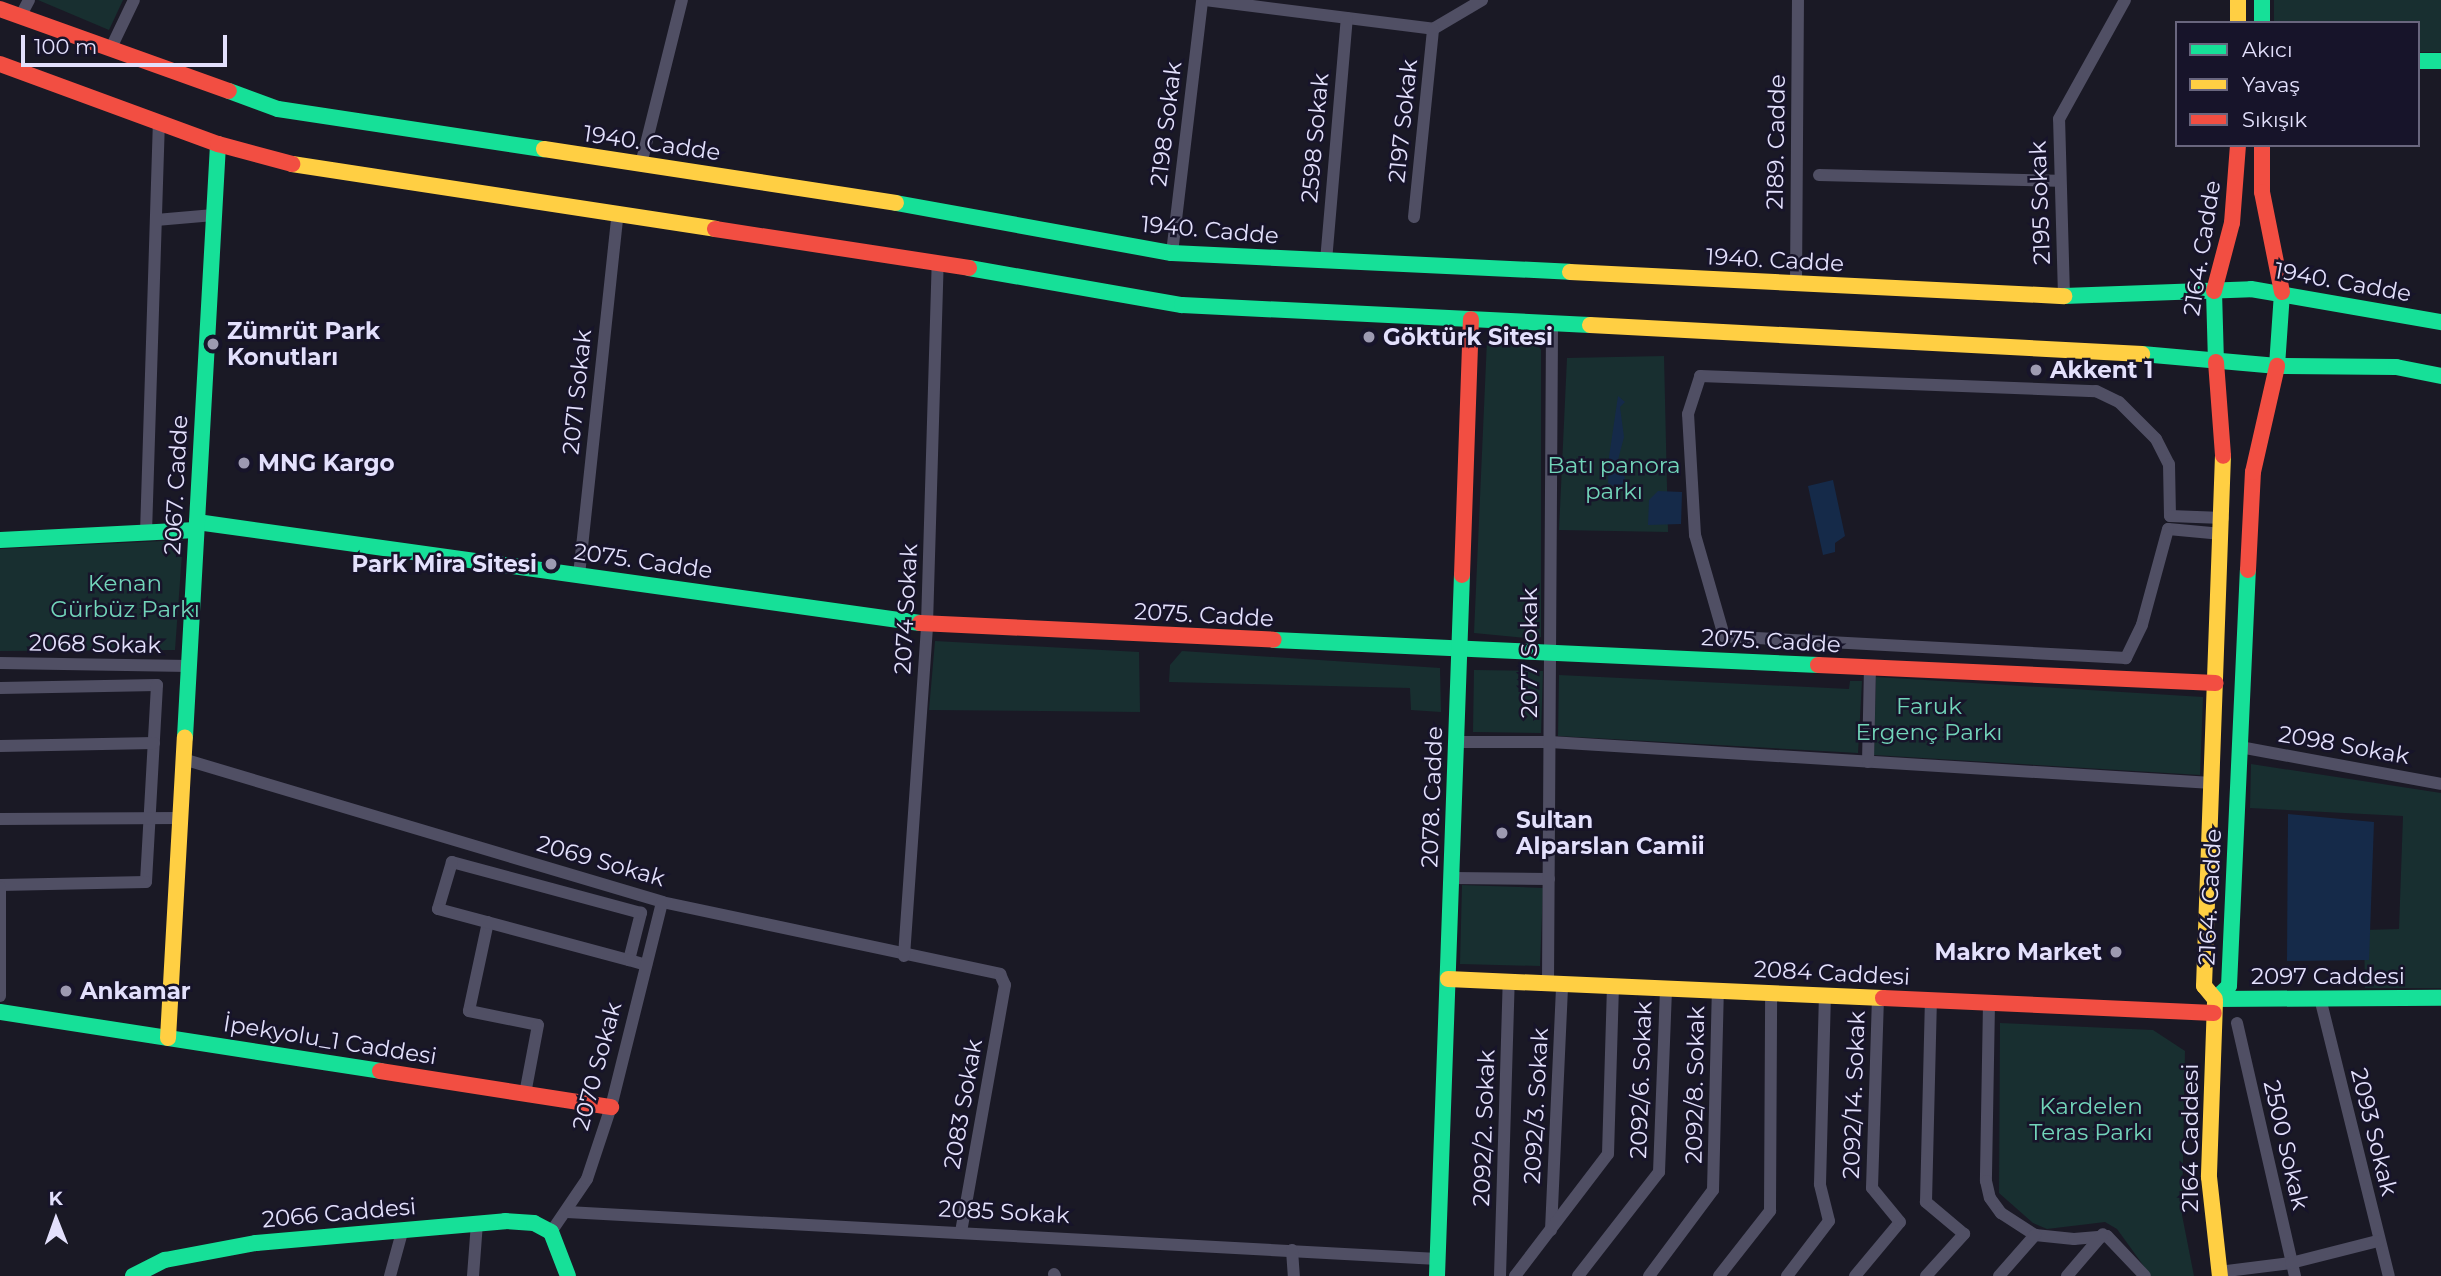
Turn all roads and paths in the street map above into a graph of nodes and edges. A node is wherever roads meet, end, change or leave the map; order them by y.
1 (29, 0) edge
2 (134, 0) edge
3 (682, 0) edge
4 (1204, 0) edge
5 (1482, 0) edge
6 (1798, 0) edge
7 (2125, 0) edge
8 (2238, 0) edge
9 (2262, 0) edge
10 (0, 9) edge
11 (20, 17) junction
12 (1347, 18) junction
13 (2238, 21) edge
14 (2262, 21) edge
15 (1433, 29) junction
16 (110, 50) junction
17 (2420, 61) edge
18 (2441, 61) edge
19 (0, 64) edge
20 (159, 123) junction
21 (218, 144) junction
22 (2238, 147) edge
23 (2262, 147) edge
24 (641, 164) junction
25 (1819, 175) dead end
26 (2058, 181) junction
27 (618, 212) junction
28 (214, 215) junction
29 (1414, 217) dead end
30 (156, 220) junction
31 (1172, 253) junction
32 (1326, 261) junction
33 (938, 263) junction
34 (1796, 284) junction
35 (2214, 291) junction
36 (2282, 292) junction
37 (2064, 296) junction
38 (1471, 319) junction
39 (2441, 322) edge
40 (1552, 323) junction
41 (2216, 362) junction
42 (2277, 366) junction
43 (2441, 376) edge
44 (2169, 522) junction
45 (197, 526) junction
46 (2223, 526) junction
47 (146, 533) junction
48 (0, 540) edge
49 (579, 575) junction
50 (928, 624) junction
51 (1460, 650) junction
52 (1550, 654) junction
53 (0, 663) edge
54 (189, 666) junction
55 (1870, 668) junction
56 (2216, 683) junction
57 (0, 688) edge
58 (1456, 742) junction
59 (1550, 742) junction
60 (153, 743) junction
61 (0, 746) edge
62 (2240, 747) junction
63 (183, 759) junction
64 (1868, 762) junction
65 (2212, 783) junction
66 (2441, 784) edge
67 (149, 818) junction
68 (180, 818) junction
69 (0, 819) edge
70 (1452, 878) junction
71 (1549, 879) junction
72 (0, 886) edge
73 (662, 902) junction
74 (488, 922) junction
75 (904, 956) junction
76 (629, 960) junction
77 (646, 965) junction
78 (1448, 979) junction
79 (1509, 981) junction
80 (1555, 984) junction
81 (1005, 985) joint
82 (1613, 986) junction
83 (1667, 989) junction
84 (1718, 991) junction
85 (1771, 993) junction
86 (0, 996) edge
87 (1825, 996) junction
88 (1878, 998) junction
89 (2320, 998) junction
90 (2441, 998) edge
91 (1931, 1000) junction
92 (1989, 1003) junction
93 (2215, 1006) junction
94 (0, 1012) edge
95 (2237, 1023) dead end
96 (167, 1038) junction
97 (526, 1094) junction
98 (611, 1107) junction
99 (568, 1212) junction
100 (477, 1223) junction
101 (1551, 1230) junction
102 (961, 1231) junction
103 (401, 1232) junction
104 (551, 1232) junction
105 (2102, 1234) junction
106 (2035, 1235) junction
107 (2378, 1241) junction
108 (1292, 1250) junction
109 (1438, 1259) junction
110 (2293, 1269) edge
111 (2139, 1273) edge
112 (2220, 1274) edge
113 (133, 1276) edge
114 (390, 1276) edge
115 (473, 1276) edge
116 (568, 1276) edge
117 (1294, 1276) edge
118 (1437, 1276) edge
119 (1500, 1276) edge
120 (1515, 1276) edge
121 (1578, 1276) edge
122 (1649, 1276) edge
123 (1719, 1276) edge
124 (1787, 1276) edge
125 (1855, 1276) edge
126 (1926, 1276) edge
127 (1999, 1276) edge
128 (2067, 1276) edge
129 (2389, 1276) edge

1 - 11 street
2 - 16 street
3 - 24 street
4 - 12 street
4 - 31 street, 2198 Sokak
5 - 15 street
6 - 34 street, 2189. Cadde
7 - 26 street, 2195 Sokak
8 - 13 street
9 - 14 street
10 - 11 street, 1940. Cadde
11 - 16 street, 1940. Cadde
12 - 15 street
12 - 32 street, 2598 Sokak
15 - 29 street, 2197 Sokak
16 - 24 street, 1940. Cadde
17 - 18 street
19 - 20 street
20 - 21 street
20 - 30 street
21 - 27 street
21 - 28 street, 2067. Cadde
22 - 35 street, 2164. Cadde
23 - 36 street, 2164. Cadde
24 - 31 street, 1940. Cadde
25 - 26 street
26 - 37 street, 2195 Sokak
27 - 33 street
27 - 49 street, 2071 Sokak
28 - 30 street
28 - 45 street, 2067. Cadde
30 - 47 street
31 - 32 street, 1940. Cadde
32 - 34 street, 1940. Cadde
33 - 38 street
33 - 50 street, 2074 Sokak
34 - 37 street, 1940. Cadde
35 - 36 street, 1940. Cadde
35 - 37 street, 1940. Cadde
35 - 41 street, 2164. Cadde
36 - 39 street, 1940. Cadde
36 - 42 street, 2164. Cadde
38 - 40 street
38 - 51 street, 2078. Cadde
40 - 41 street
40 - 52 street, 2077 Sokak
41 - 42 street
41 - 46 street, 2164. Cadde
42 - 43 street
42 - 62 street, 2164. Cadde
44 - 44 street
44 - 46 street
45 - 47 street, 2075. Cadde
45 - 49 street, 2075. Cadde
45 - 54 street, 2067. Cadde
46 - 56 street, 2164. Cadde
47 - 48 street, 2075. Cadde
49 - 50 street, 2075. Cadde
50 - 51 street, 2075. Cadde
50 - 75 street, 2074 Sokak
51 - 52 street, 2075. Cadde
51 - 58 street, 2078. Cadde
52 - 55 street, 2075. Cadde
52 - 59 street, 2077 Sokak
53 - 54 street, 2068 Sokak
54 - 63 street, 2067. Cadde
55 - 56 street, 2075. Cadde
55 - 64 street
56 - 65 street, 2164. Cadde
57 - 60 street
58 - 59 street
58 - 70 street, 2078. Cadde
59 - 64 street
59 - 71 street, 2077 Sokak
60 - 61 street
60 - 67 street
62 - 66 street, 2098 Sokak
62 - 93 street, 2164. Cadde
63 - 68 street, 2067. Cadde
63 - 73 street, 2069 Sokak
64 - 65 street
65 - 93 street, 2164. Cadde
67 - 68 street
67 - 69 street
67 - 72 street
68 - 96 street, 2067. Cadde
70 - 71 street
70 - 78 street, 2078. Cadde
71 - 80 street, 2077 Sokak
72 - 86 street
73 - 75 street, 2069 Sokak
73 - 77 street, 2070 Sokak
74 - 76 street
74 - 76 street
74 - 97 street
75 - 81 street, 2069 Sokak
76 - 77 street
77 - 98 street, 2070 Sokak
78 - 79 street, 2084 Caddesi
78 - 109 street, 2078. Cadde
79 - 80 street, 2084 Caddesi
79 - 119 street, 2092/2. Sokak
80 - 82 street, 2084 Caddesi
80 - 101 street, 2092/3. Sokak
81 - 102 street, 2083 Sokak
82 - 83 street, 2084 Caddesi
82 - 101 street
83 - 84 street, 2084 Caddesi
83 - 121 street, 2092/6. Sokak
84 - 85 street, 2084 Caddesi
84 - 122 street, 2092/8. Sokak
85 - 87 street, 2084 Caddesi
85 - 123 street
87 - 88 street, 2084 Caddesi
87 - 124 street
88 - 91 street, 2084 Caddesi
88 - 125 street, 2092/14. Sokak
89 - 90 street, 2097 Caddesi
89 - 93 street, 2097 Caddesi
89 - 107 street, 2093 Sokak
91 - 92 street, 2084 Caddesi
91 - 126 street
92 - 93 street, 2084 Caddesi
92 - 106 street
93 - 112 street, 2164 Caddesi
94 - 96 street, İpekyolu_1 Caddesi
95 - 110 street, 2500 Sokak
96 - 97 street, İpekyolu_1 Caddesi
97 - 98 street, İpekyolu_1 Caddesi
98 - 99 street, 2070 Sokak
99 - 102 street, 2085 Sokak
99 - 104 street, 2070 Sokak
100 - 103 street, 2066 Caddesi
100 - 104 street, 2066 Caddesi
100 - 115 street
101 - 120 street
102 - 108 street, 2085 Sokak
103 - 113 street, 2066 Caddesi
103 - 114 street
104 - 116 street
105 - 106 street
105 - 111 street
105 - 128 street
106 - 127 street
107 - 110 street
107 - 129 street, 2093 Sokak
108 - 109 street, 2085 Sokak
108 - 117 street
109 - 118 street, 2078. Cadde
110 - 112 street

